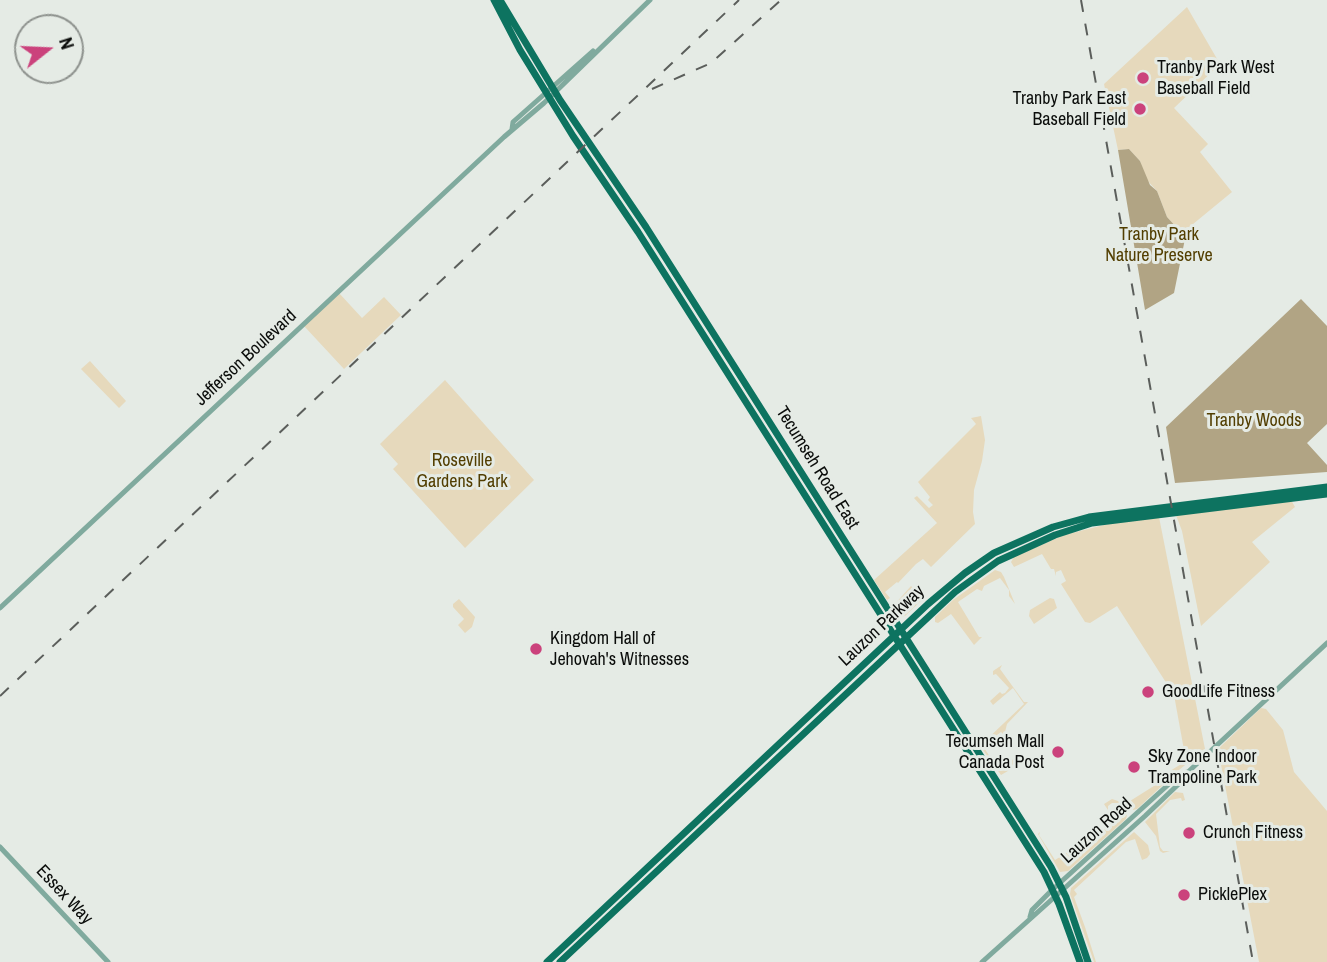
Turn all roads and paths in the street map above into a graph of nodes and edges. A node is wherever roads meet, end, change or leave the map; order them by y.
1 (494, 0) edge
2 (500, 0) edge
3 (650, 0) edge
4 (550, 92) junction
5 (1327, 488) edge
6 (1327, 494) edge
7 (0, 608) edge
8 (901, 630) junction
9 (906, 638) junction
10 (896, 640) junction
11 (1327, 643) edge
12 (0, 847) edge
13 (1061, 887) junction
14 (1054, 894) junction
15 (108, 962) edge
16 (547, 962) edge
17 (560, 962) edge
18 (982, 962) edge
19 (1080, 962) edge
20 (1088, 962) edge

1 - 4 main road, Tecumseh Road East
2 - 4 main road, Tecumseh Road East
3 - 4 street, Jefferson Boulevard
4 - 7 street, Jefferson Boulevard
4 - 8 main road, Tecumseh Road East
4 - 10 main road, Tecumseh Road East
5 - 8 main road, Lauzon Parkway
6 - 9 main road, Lauzon Parkway
8 - 9 main road, Tecumseh Road East
8 - 10 main road, Lauzon Parkway
9 - 10 main road, Lauzon Parkway
9 - 13 main road, Tecumseh Road East
10 - 14 main road, Tecumseh Road East
10 - 16 main road, Lauzon Parkway
10 - 17 main road, Lauzon Parkway
11 - 13 street, Lauzon Road
12 - 15 street, Essex Way
13 - 14 street, Lauzon Road
13 - 20 main road, Tecumseh Road East
14 - 18 street, Lauzon Road
14 - 19 main road, Tecumseh Road East

